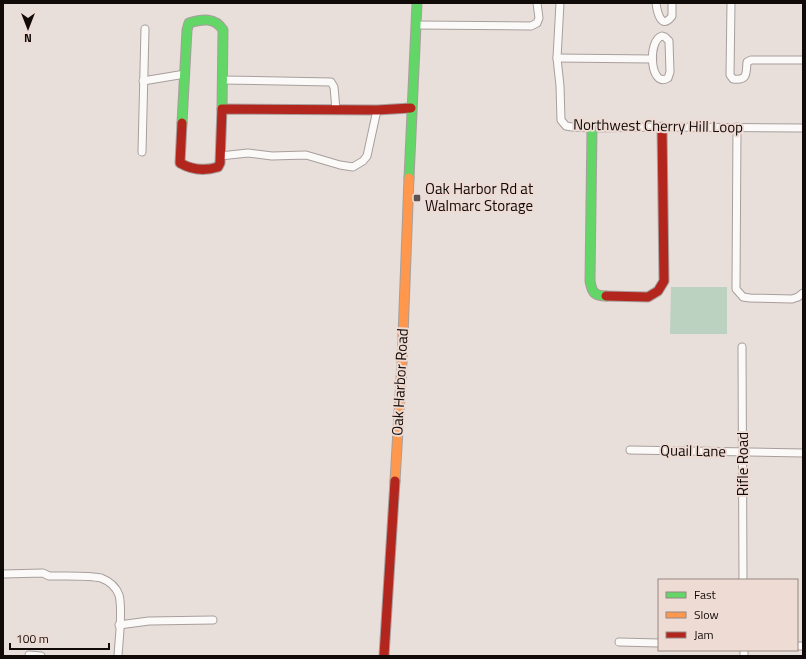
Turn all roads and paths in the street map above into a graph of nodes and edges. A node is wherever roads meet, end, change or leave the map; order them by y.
1 (417, 3) edge
2 (537, 3) edge
3 (560, 3) edge
4 (656, 3) edge
5 (672, 3) edge
6 (731, 3) edge
7 (416, 25) junction
8 (145, 29) dead end
9 (557, 58) junction
10 (652, 59) junction
11 (803, 60) edge
12 (185, 74) junction
13 (222, 80) junction
14 (143, 81) junction
15 (411, 108) junction
16 (222, 109) junction
17 (336, 110) junction
18 (377, 110) junction
19 (662, 127) junction
20 (737, 127) junction
21 (592, 128) junction
22 (803, 128) edge
23 (142, 152) dead end
24 (220, 156) junction
25 (803, 293) edge
26 (742, 348) dead end
27 (630, 450) dead end
28 (743, 451) junction
29 (803, 453) edge
30 (3, 574) edge
31 (744, 579) edge
32 (213, 620) dead end
33 (119, 625) junction
34 (619, 642) dead end
35 (658, 643) edge
36 (28, 655) dead end
37 (41, 656) edge
38 (118, 656) edge
39 (384, 656) edge

1 - 7 street, Oak Harbor Road
2 - 7 street
3 - 9 street, Northwest Cherry Hill Loop
4 - 5 street
6 - 11 street
7 - 15 street, Oak Harbor Road
8 - 14 street
9 - 10 street
9 - 21 street, Northwest Cherry Hill Loop
10 - 10 street
12 - 13 street
12 - 14 street
12 - 24 street
13 - 16 street
13 - 17 street
14 - 23 street
15 - 18 street
15 - 39 street, Oak Harbor Road
16 - 17 street
16 - 24 street
17 - 18 street
18 - 24 street
19 - 20 street, Northwest Cherry Hill Loop
19 - 21 street, Northwest Cherry Hill Loop
19 - 21 street
20 - 22 street, Northwest Cherry Hill Loop
20 - 25 street
26 - 28 street, Rifle Road
27 - 28 street, Quail Lane
28 - 29 street, Quail Lane
28 - 31 street, Rifle Road
30 - 33 street
32 - 33 street
33 - 38 street
34 - 35 street
36 - 37 street

